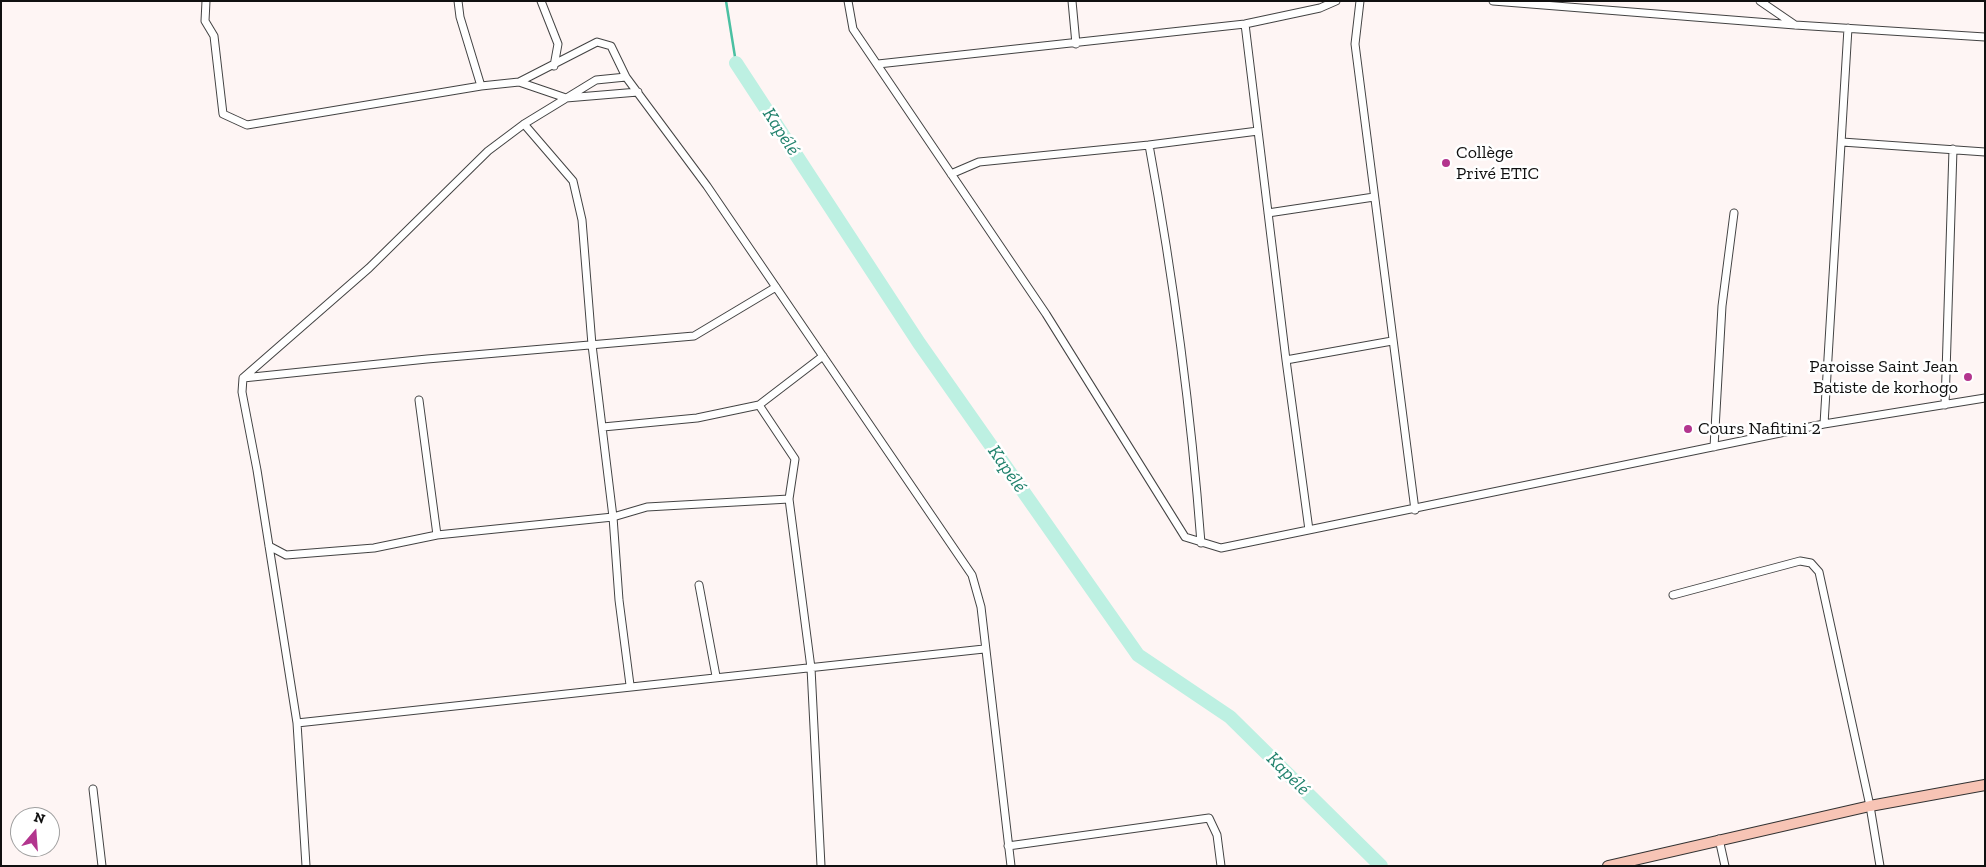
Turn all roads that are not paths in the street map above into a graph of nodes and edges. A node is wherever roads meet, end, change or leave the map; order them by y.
1 (206, 1) edge
2 (458, 1) edge
3 (541, 1) edge
4 (848, 1) edge
5 (1072, 1) edge
6 (1336, 1) edge
7 (1360, 1) edge
8 (1493, 1) edge
9 (1760, 1) edge
10 (1246, 24) junction
11 (1795, 25) junction
12 (1848, 28) junction
13 (1985, 37) edge
14 (1076, 44) junction
15 (878, 64) junction
16 (554, 66) junction
17 (626, 77) junction
18 (519, 82) junction
19 (481, 86) junction
20 (638, 92) junction
21 (566, 98) junction
22 (524, 124) junction
23 (1258, 131) junction
24 (1842, 142) junction
25 (1149, 145) junction
26 (1953, 149) junction
27 (1985, 152) edge
28 (951, 174) junction
29 (1374, 197) junction
30 (1268, 213) junction
31 (1734, 213) dead end
32 (776, 287) junction
33 (1392, 341) junction
34 (592, 345) junction
35 (823, 356) junction
36 (1286, 360) junction
37 (243, 378) junction
38 (1985, 398) edge
39 (419, 400) dead end
40 (759, 405) junction
41 (1945, 405) junction
42 (1824, 424) junction
43 (603, 427) junction
44 (1714, 448) junction
45 (789, 499) junction
46 (1415, 510) junction
47 (613, 517) junction
48 (1309, 530) junction
49 (437, 535) junction
50 (1202, 543) junction
51 (269, 546) junction
52 (699, 585) dead end
53 (1673, 595) dead end
54 (984, 649) junction
55 (811, 668) junction
56 (716, 676) junction
57 (630, 685) junction
58 (297, 722) junction
59 (1985, 785) edge
60 (93, 789) dead end
61 (1870, 806) junction
62 (1720, 839) junction
63 (1008, 846) junction
64 (1620, 864) edge
65 (102, 866) edge
66 (306, 866) edge
67 (821, 866) edge
68 (1011, 866) edge
69 (1221, 866) edge
70 (1608, 866) edge
71 (1725, 866) edge
72 (1880, 866) edge

1 - 19 street
2 - 19 street
3 - 16 street
4 - 15 street
5 - 14 street
6 - 10 street
7 - 29 street
8 - 11 street
9 - 11 street
10 - 14 street
10 - 23 street
11 - 12 street
12 - 13 street
12 - 24 street
14 - 15 street
15 - 28 street
16 - 17 street
16 - 18 street
17 - 20 street
17 - 21 street
18 - 19 street
18 - 21 street
20 - 21 street
20 - 32 street
21 - 22 street
22 - 34 street
22 - 37 street
23 - 25 street
23 - 30 street
24 - 26 street
24 - 42 street
25 - 28 street
25 - 50 street
26 - 27 street
26 - 41 street
28 - 50 street
29 - 30 street
29 - 33 street
30 - 36 street
31 - 44 street
32 - 34 street
32 - 35 street
33 - 36 street
33 - 46 street
34 - 37 street
34 - 43 street
35 - 40 street
35 - 54 street
36 - 48 street
37 - 51 street
38 - 41 street
39 - 49 street
40 - 43 street
40 - 45 street
41 - 42 street
42 - 44 street
43 - 47 street
44 - 46 street
45 - 47 street
45 - 55 street
46 - 48 street
47 - 49 street
47 - 57 street
48 - 50 street
49 - 51 street
51 - 58 street
52 - 56 street
53 - 61 street
54 - 55 street
54 - 63 street
55 - 56 street
55 - 67 street
56 - 57 street
57 - 58 street
58 - 66 street
59 - 61 street
60 - 65 street
61 - 62 street
61 - 72 street
62 - 64 street
62 - 71 street
63 - 68 street
63 - 69 street
64 - 70 street

